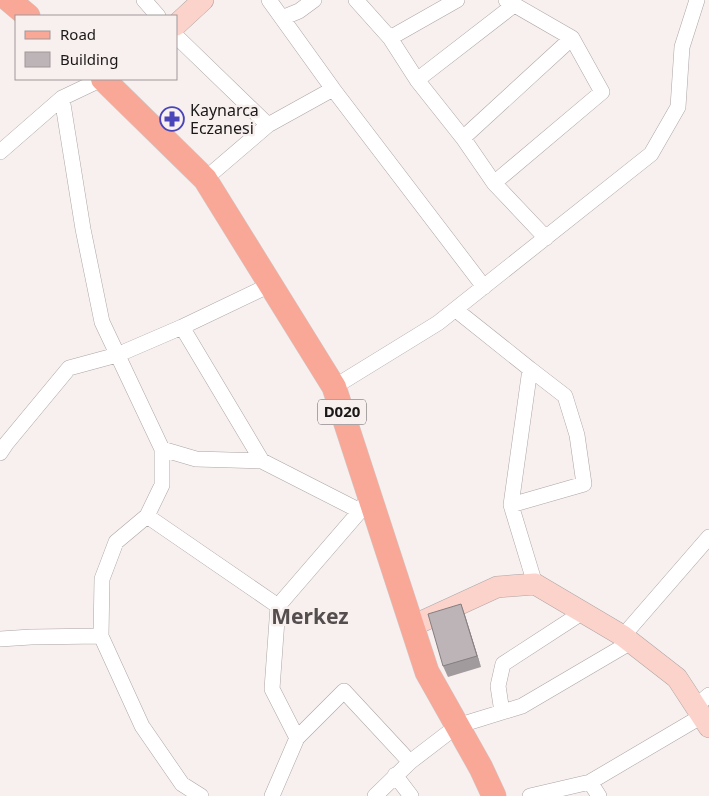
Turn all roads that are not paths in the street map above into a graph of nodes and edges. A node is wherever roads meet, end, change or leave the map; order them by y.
1 (9, 0) edge
2 (144, 0) edge
3 (203, 0) edge
4 (269, 0) edge
5 (314, 0) edge
6 (356, 0) edge
7 (457, 0) edge
8 (697, 0) edge
9 (510, 3) edge
10 (27, 15) edge
11 (157, 15) edge
12 (282, 18) junction
13 (178, 23) edge
14 (178, 38) edge
15 (390, 38) junction
16 (572, 38) junction
17 (100, 80) edge
18 (103, 80) edge
19 (417, 80) junction
20 (333, 88) junction
21 (62, 98) junction
22 (268, 125) junction
23 (463, 138) junction
24 (0, 152) edge
25 (205, 179) junction
26 (494, 183) junction
27 (546, 238) junction
28 (270, 285) junction
29 (484, 287) junction
30 (456, 310) junction
31 (182, 327) junction
32 (117, 355) junction
33 (530, 370) junction
34 (334, 387) junction
35 (162, 449) junction
36 (0, 454) edge
37 (262, 461) junction
38 (365, 505) junction
39 (511, 505) junction
40 (148, 516) junction
41 (709, 537) edge
42 (535, 584) junction
43 (278, 606) junction
44 (582, 612) junction
45 (412, 626) junction
46 (101, 636) junction
47 (0, 639) edge
48 (627, 639) junction
49 (704, 711) edge
50 (502, 712) junction
51 (457, 726) junction
52 (297, 738) junction
53 (410, 762) junction
54 (395, 775) junction
55 (590, 782) junction
56 (201, 796) edge
57 (272, 796) edge
58 (375, 796) edge
59 (411, 796) edge
60 (494, 796) edge
61 (530, 796) edge
62 (599, 796) edge

1 - 10 main road
2 - 11 street
3 - 13 street
4 - 12 street
5 - 12 street
6 - 15 street
7 - 15 street
8 - 27 street
9 - 16 street
9 - 19 street
12 - 20 street
14 - 22 street
15 - 19 street
16 - 23 street
16 - 26 street
17 - 21 street
18 - 25 main road, D020
19 - 23 street
20 - 22 street
20 - 29 street
21 - 24 street
21 - 32 street
22 - 25 street
23 - 26 street
25 - 28 main road, D020
26 - 27 street
27 - 29 street
28 - 31 street
28 - 34 main road, D020
29 - 30 street
30 - 33 street
30 - 34 street
31 - 32 street
31 - 37 street
32 - 35 street
32 - 36 street
33 - 39 street
33 - 39 street
34 - 38 main road, D020
35 - 37 street
35 - 40 street
37 - 38 street
38 - 43 street
38 - 45 main road, D020
39 - 42 street
40 - 43 street
40 - 46 street
41 - 48 street
42 - 44 street
42 - 45 street
43 - 52 street
44 - 48 street
44 - 50 street
45 - 51 main road, D020
46 - 47 street
46 - 56 street
48 - 49 street
48 - 50 street
49 - 55 street
50 - 51 street
51 - 53 street
51 - 60 main road, D020
52 - 53 street
52 - 57 street
53 - 54 street
54 - 58 street
54 - 59 street
55 - 61 street
55 - 62 street

